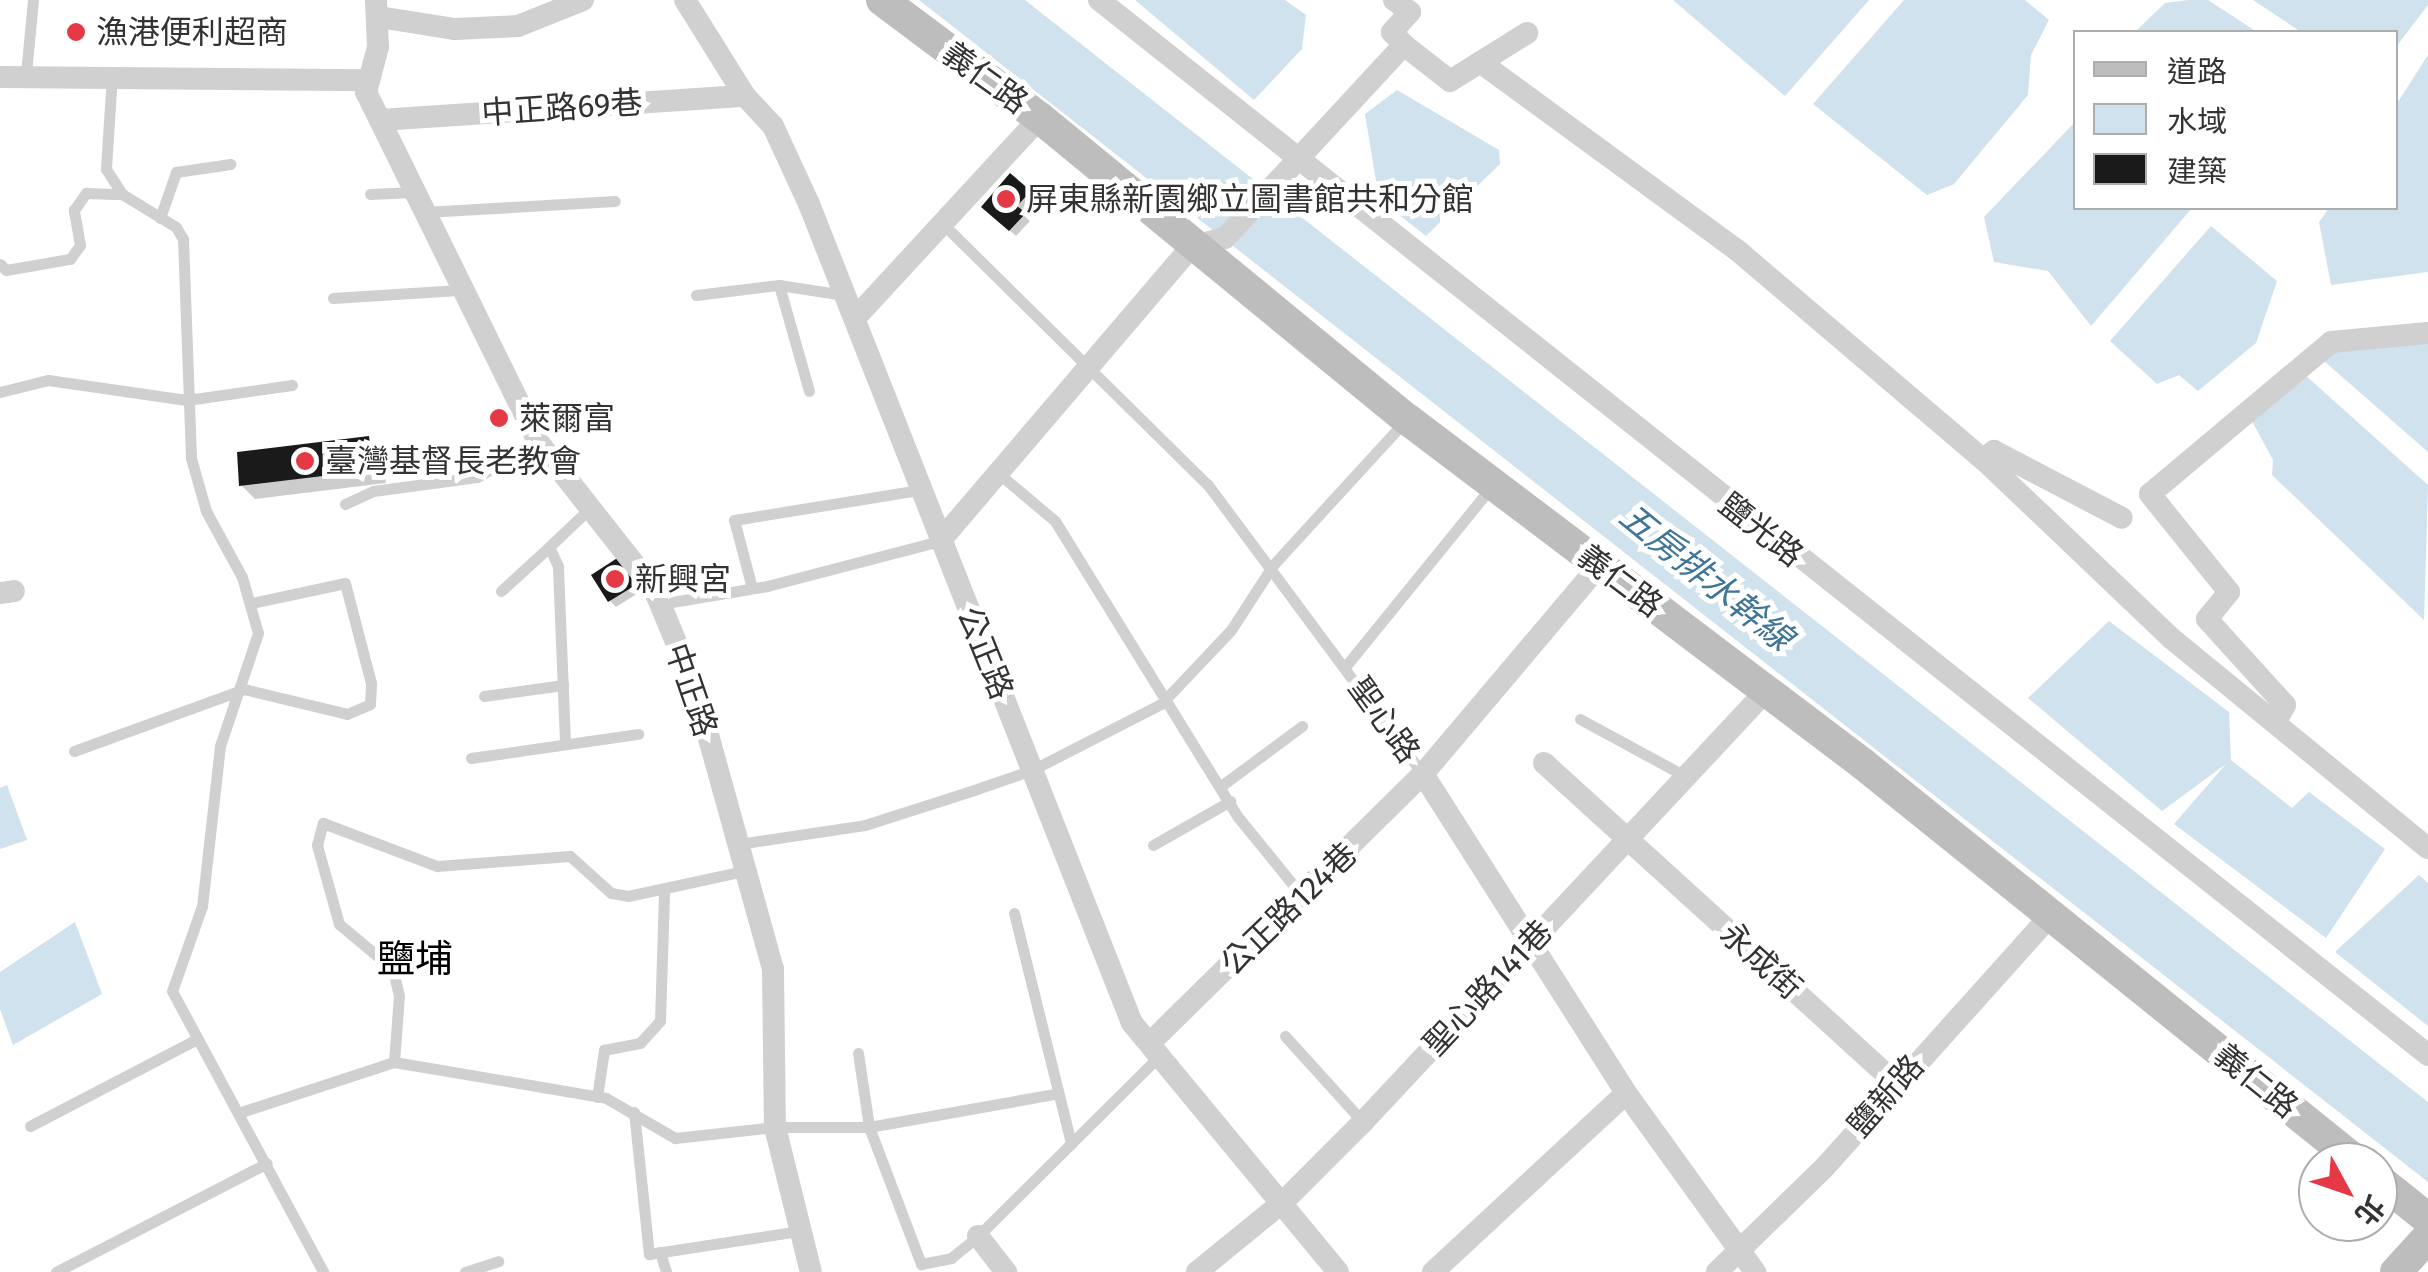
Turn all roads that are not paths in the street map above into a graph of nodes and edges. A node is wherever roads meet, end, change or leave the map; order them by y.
1 (33, 0) edge
2 (583, 0) edge
3 (685, 0) edge
4 (882, 0) edge
5 (1100, 0) edge
6 (1394, 0) edge
7 (378, 8) edge
8 (1527, 33) dead end
9 (1404, 45) junction
10 (1480, 62) junction
11 (26, 74) junction
12 (112, 76) junction
13 (0, 78) edge
14 (368, 80) junction
15 (744, 96) junction
16 (1040, 118) junction
17 (380, 120) junction
18 (1300, 160) junction
19 (230, 164) dead end
20 (122, 194) junction
21 (370, 194) dead end
22 (615, 201) dead end
23 (418, 202) junction
24 (160, 218) junction
25 (942, 224) junction
26 (1190, 247) junction
27 (0, 264) edge
28 (779, 286) junction
29 (459, 290) junction
30 (696, 295) dead end
31 (333, 298) dead end
32 (853, 306) junction
33 (2428, 332) edge
34 (1087, 368) junction
35 (292, 385) dead end
36 (809, 391) dead end
37 (0, 392) edge
38 (187, 400) junction
39 (1407, 419) junction
40 (539, 443) junction
41 (1983, 459) junction
42 (998, 473) junction
43 (1495, 483) junction
44 (920, 490) junction
45 (344, 504) dead end
46 (593, 505) junction
47 (2122, 518) dead end
48 (940, 541) junction
49 (549, 547) junction
50 (1274, 565) junction
51 (1599, 566) junction
52 (752, 588) junction
53 (501, 590) dead end
54 (252, 604) junction
55 (660, 604) junction
56 (1345, 667) junction
57 (563, 685) junction
58 (244, 688) junction
59 (1766, 691) junction
60 (1168, 693) junction
61 (484, 696) dead end
62 (1580, 719) dead end
63 (2277, 719) junction
64 (1302, 726) dead end
65 (638, 734) dead end
66 (565, 742) junction
67 (74, 751) dead end
68 (471, 758) dead end
69 (1544, 764) dead end
70 (1032, 770) junction
71 (1423, 774) junction
72 (1686, 776) junction
73 (1221, 786) junction
74 (1230, 801) junction
75 (1626, 840) junction
76 (738, 844) junction
77 (1153, 845) dead end
78 (2428, 848) edge
79 (744, 871) junction
80 (664, 892) junction
81 (1304, 898) junction
82 (1014, 913) dead end
83 (2050, 916) junction
84 (1528, 946) junction
85 (1285, 1036) dead end
86 (195, 1040) junction
87 (1156, 1048) junction
88 (858, 1053) dead end
89 (2428, 1055) edge
90 (394, 1062) junction
91 (1896, 1082) junction
92 (1626, 1092) junction
93 (1056, 1094) junction
94 (597, 1097) junction
95 (634, 1112) junction
96 (238, 1113) junction
97 (1362, 1122) junction
98 (30, 1126) dead end
99 (776, 1127) junction
100 (870, 1127) junction
101 (2332, 1142) edge
102 (1071, 1144) junction
103 (267, 1162) junction
104 (2398, 1195) edge
105 (1284, 1201) junction
106 (2428, 1219) edge
107 (800, 1230) junction
108 (978, 1236) junction
109 (2428, 1236) edge
110 (1738, 1251) junction
111 (660, 1252) junction
112 (498, 1262) dead end
113 (56, 1272) edge
114 (323, 1272) edge
115 (465, 1272) edge
116 (666, 1272) edge
117 (811, 1272) edge
118 (1006, 1272) edge
119 (1197, 1272) edge
120 (1338, 1272) edge
121 (1433, 1272) edge
122 (1717, 1272) edge
123 (1755, 1272) edge
124 (2396, 1272) edge

1 - 11 lane
2 - 7 street
3 - 15 street, 公正路
4 - 16 street, 義仁路
5 - 18 street, 鹽光路
6 - 9 street
7 - 14 street, 中正路
8 - 10 street
9 - 10 street
9 - 18 street
10 - 41 street
11 - 12 street
11 - 13 street
12 - 14 street
12 - 20 lane
14 - 17 street, 中正路
15 - 17 street, 中正路69巷
15 - 32 street, 公正路
16 - 25 street
16 - 26 street, 義仁路
17 - 23 street, 中正路
18 - 26 street
18 - 89 street, 鹽光路
19 - 24 lane
20 - 24 lane
20 - 27 lane
21 - 23 lane
22 - 23 lane
23 - 29 street, 中正路
24 - 38 lane
25 - 32 street
25 - 34 lane, 聖心路
26 - 34 street
26 - 39 street, 義仁路
28 - 30 lane
28 - 32 lane
28 - 36 lane
29 - 31 lane
29 - 40 street, 中正路
32 - 44 street, 公正路
33 - 63 street
34 - 42 street
34 - 50 lane, 聖心路
35 - 38 lane
37 - 38 lane
38 - 54 lane
39 - 43 street, 義仁路
39 - 50 lane
40 - 45 lane
40 - 46 street, 中正路
41 - 47 street
41 - 63 street
42 - 48 street
42 - 60 lane
43 - 51 street, 義仁路
43 - 56 lane
44 - 48 street, 公正路
44 - 52 lane
46 - 49 lane
46 - 55 street, 中正路
48 - 52 lane
48 - 70 street, 公正路
49 - 53 lane
49 - 57 lane
50 - 56 lane, 聖心路
50 - 60 lane
51 - 59 street, 義仁路
51 - 71 street, 公正路124巷
52 - 55 lane
54 - 58 lane
54 - 58 lane
55 - 76 street, 中正路
56 - 71 lane, 聖心路
57 - 61 lane
57 - 66 lane
58 - 67 lane
58 - 86 lane
59 - 72 street, 聖心路141巷
59 - 83 street, 義仁路
60 - 70 lane
60 - 73 lane
62 - 72 lane
63 - 78 street
64 - 73 lane
65 - 66 lane
66 - 68 lane
69 - 75 street, 永成街
70 - 76 lane
70 - 87 street, 公正路
71 - 81 street, 公正路124巷
71 - 84 street, 聖心路
72 - 75 street, 聖心路141巷
73 - 74 lane
74 - 77 lane
74 - 81 lane
75 - 84 street, 聖心路141巷
75 - 91 street, 永成街
76 - 79 street, 中正路
79 - 80 lane
79 - 99 street, 中正路
80 - 90 lane
80 - 94 lane
81 - 87 street, 公正路124巷
82 - 93 lane
83 - 91 street, 鹽新路
83 - 101 street, 義仁路
84 - 92 street, 聖心路
84 - 97 street, 聖心路141巷
85 - 97 lane
86 - 96 lane
86 - 98 lane
87 - 102 lane
87 - 105 street, 公正路
88 - 100 lane
90 - 94 lane
90 - 96 lane
91 - 110 street, 鹽新路
92 - 110 street, 聖心路
92 - 121 street
93 - 100 lane
93 - 102 lane
94 - 95 lane
95 - 99 lane
95 - 111 lane
96 - 103 lane
97 - 105 street, 聖心路141巷
99 - 100 lane
99 - 107 street, 中正路
100 - 108 lane
102 - 108 lane
103 - 113 lane
103 - 114 lane
104 - 106 street
105 - 119 street, 聖心路141巷
105 - 120 street, 公正路
107 - 111 lane
107 - 117 street, 中正路
108 - 118 street
109 - 124 street
110 - 122 street, 鹽新路
110 - 123 street, 聖心路
111 - 116 lane
112 - 115 lane

